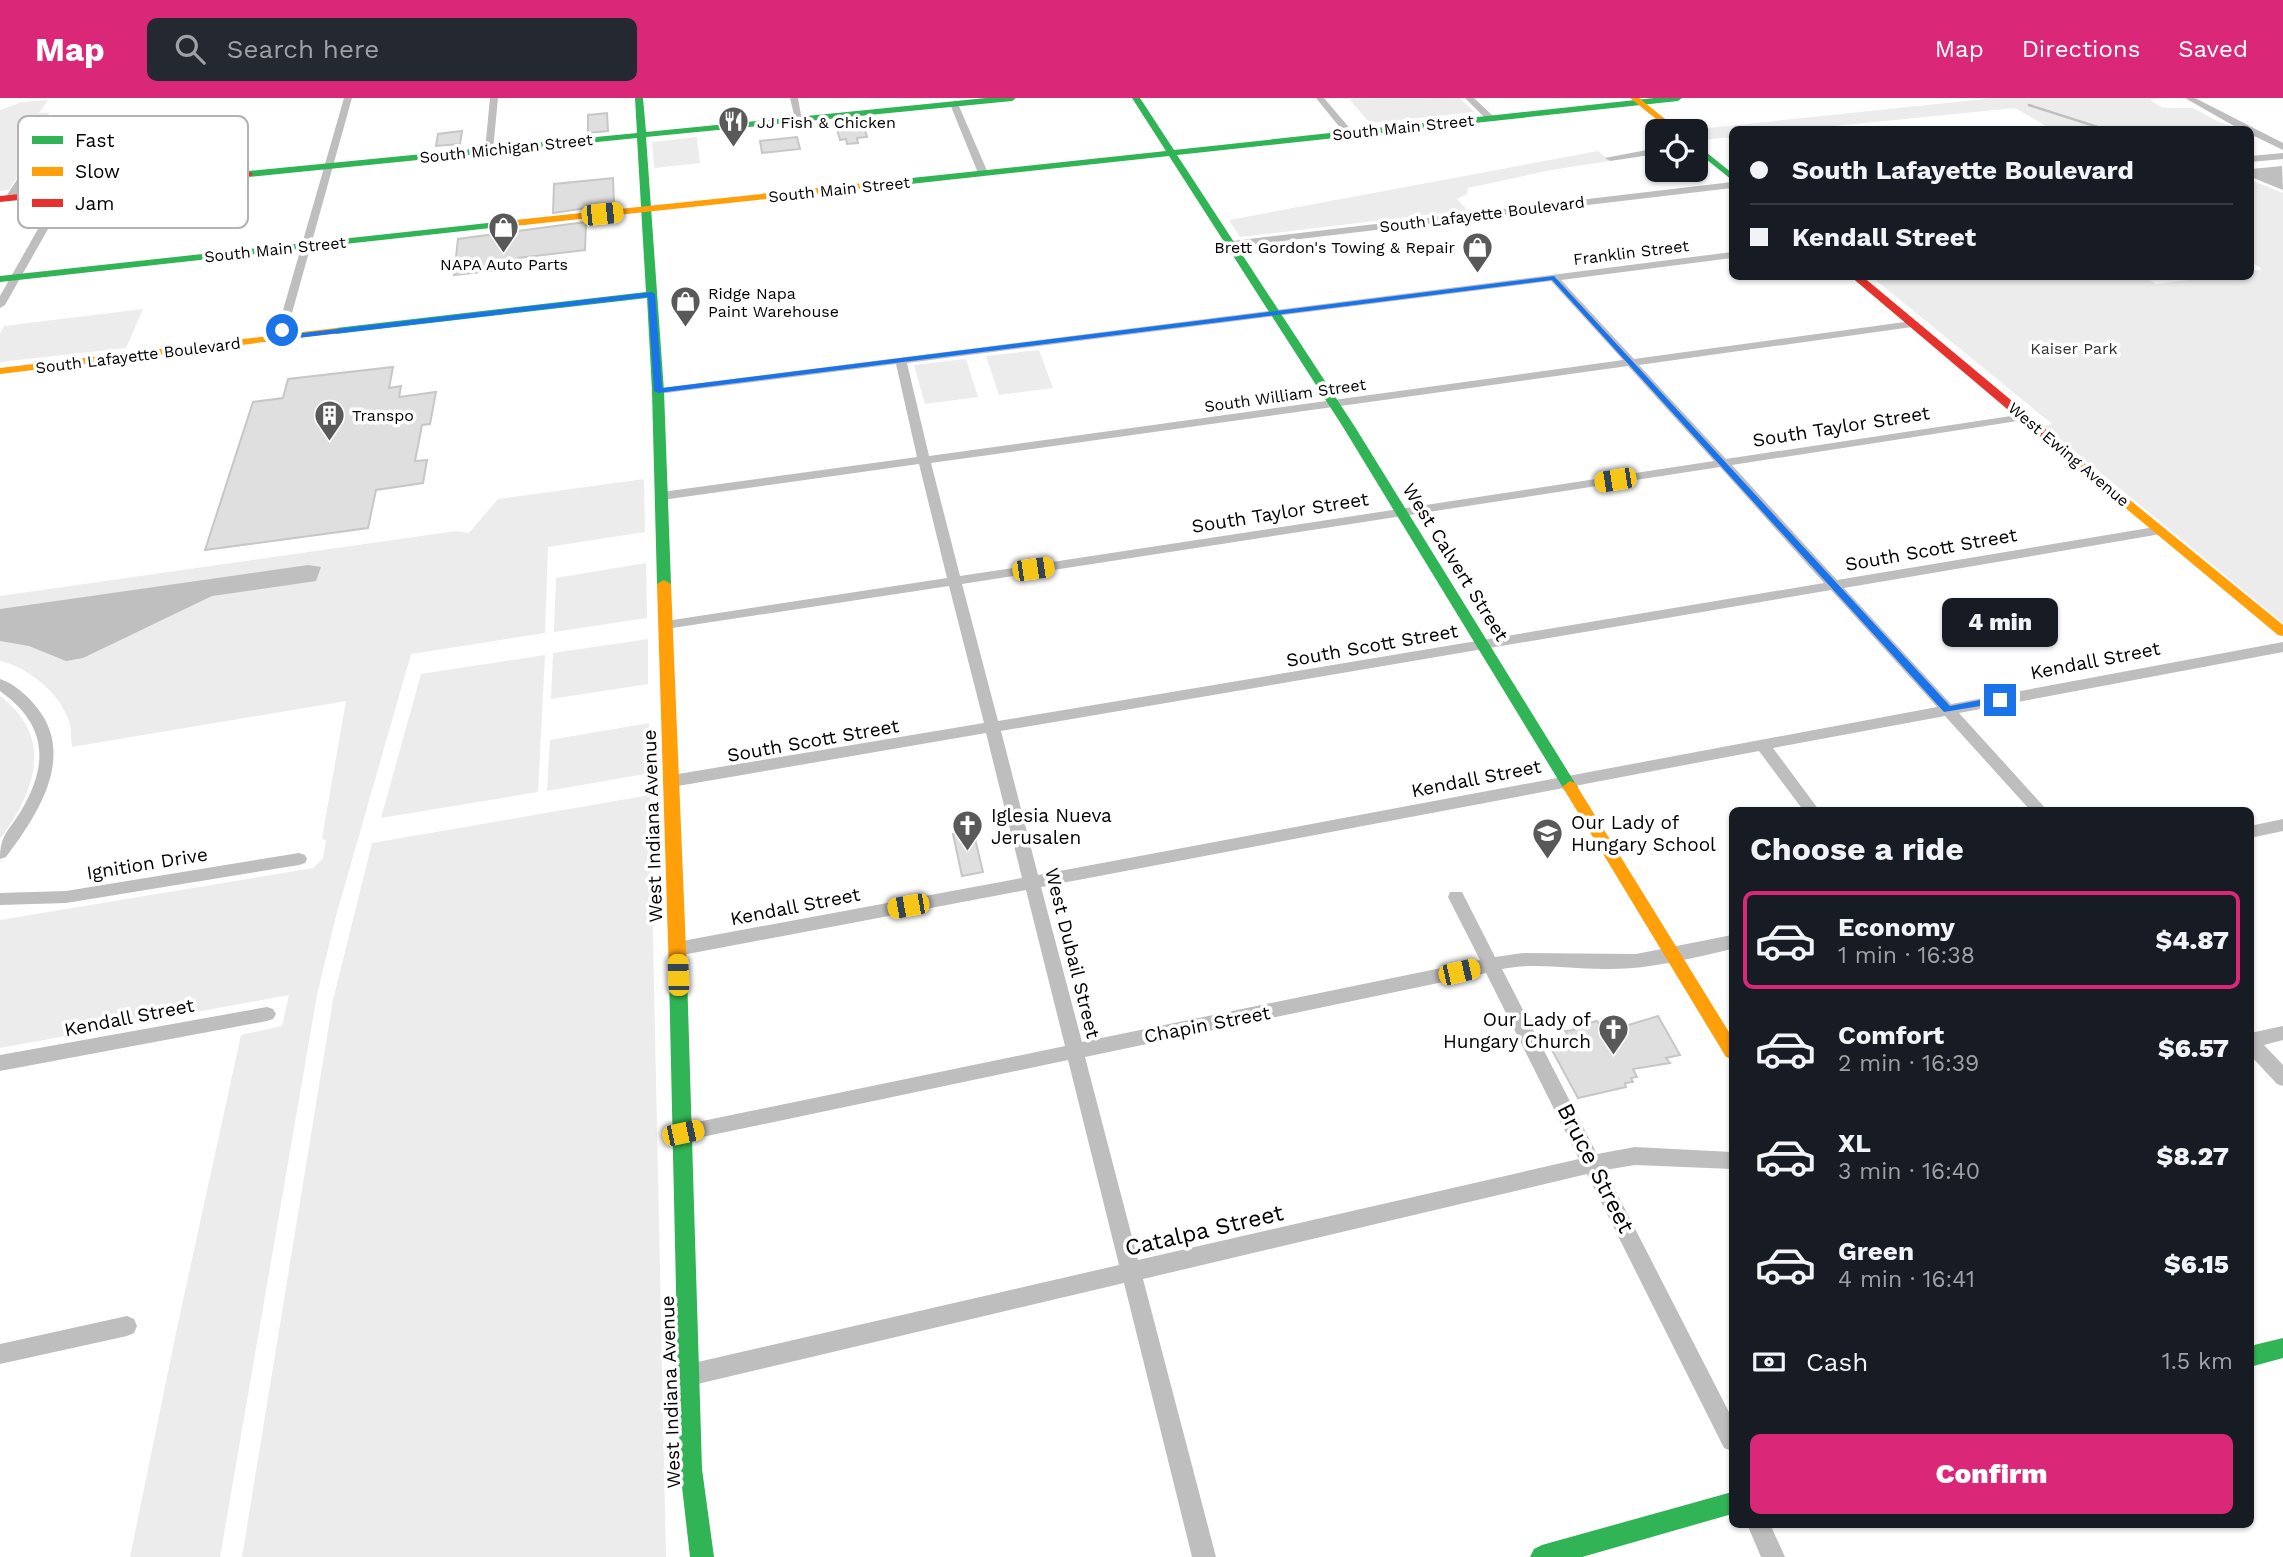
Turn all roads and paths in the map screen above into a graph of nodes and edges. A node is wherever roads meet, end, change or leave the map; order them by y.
1 (348, 98) edge
2 (494, 98) edge
3 (639, 98) edge
4 (794, 98) edge
5 (1012, 98) edge
6 (1136, 98) edge
7 (1320, 98) edge
8 (1469, 98) edge
9 (1678, 98) edge
10 (2189, 98) edge
11 (1637, 100) edge
12 (944, 102) edge
13 (1490, 118) junction
14 (799, 119) junction
15 (1661, 119) edge
16 (2242, 126) edge
17 (2254, 132) edge
18 (1349, 133) junction
19 (642, 135) junction
20 (2283, 148) edge
21 (489, 150) junction
22 (1171, 152) junction
23 (1645, 153) edge
24 (2283, 156) edge
25 (1708, 157) edge
26 (1609, 158) dead end
27 (2254, 159) edge
28 (329, 166) junction
29 (983, 173) junction
30 (248, 174) edge
31 (1729, 174) edge
32 (18, 180) edge
33 (1729, 185) edge
34 (5, 198) edge
35 (647, 209) junction
36 (41, 228) edge
37 (1232, 244) junction
38 (306, 246) junction
39 (1729, 255) edge
40 (8, 278) edge
41 (1554, 278) junction
42 (1860, 280) edge
43 (652, 294) junction
44 (0, 305) edge
45 (1276, 313) junction
46 (1912, 324) junction
47 (280, 338) junction
48 (901, 360) junction
49 (1632, 363) junction
50 (0, 371) edge
51 (658, 391) junction
52 (1334, 404) junction
53 (2025, 418) junction
54 (924, 460) junction
55 (1723, 464) junction
56 (662, 496) junction
57 (1401, 513) junction
58 (2161, 530) junction
59 (957, 581) junction
60 (1835, 585) junction
61 (666, 625) junction
62 (2283, 632) edge
63 (1483, 645) junction
64 (2283, 647) edge
65 (0, 684) edge
66 (1948, 710) junction
67 (994, 729) junction
68 (1763, 746) junction
69 (672, 781) junction
70 (1567, 782) junction
71 (1809, 807) edge
72 (2036, 807) edge
73 (2283, 825) edge
74 (2254, 831) edge
75 (0, 853) edge
76 (299, 859) dead end
77 (1034, 883) junction
78 (1456, 897) dead end
79 (0, 899) edge
80 (1729, 943) edge
81 (677, 949) junction
82 (1672, 955) junction
83 (1491, 965) junction
84 (267, 1014) dead end
85 (2283, 1032) edge
86 (2254, 1041) edge
87 (2254, 1046) edge
88 (1729, 1047) edge
89 (1076, 1050) junction
90 (0, 1063) edge
91 (2283, 1078) edge
92 (683, 1133) junction
93 (1729, 1160) edge
94 (1594, 1164) junction
95 (1132, 1271) junction
96 (127, 1326) dead end
97 (2283, 1348) edge
98 (0, 1354) edge
99 (2254, 1356) edge
100 (688, 1375) junction
101 (1729, 1434) edge
102 (1729, 1504) edge
103 (1760, 1528) edge
104 (702, 1557) edge
105 (1204, 1557) edge
106 (1542, 1557) edge
107 (1773, 1557) edge

1 - 28 street
2 - 21 street
3 - 19 street, West Indiana Avenue
4 - 14 street
5 - 12 street, South Michigan Street
6 - 22 street, West Calvert Street
7 - 18 street
8 - 13 street
9 - 11 street, South Main Street
10 - 16 street
11 - 13 street, South Main Street
11 - 15 street
12 - 14 street, South Michigan Street
12 - 29 street
13 - 18 street, South Main Street
14 - 19 street, South Michigan Street
17 - 20 street
18 - 22 street, South Main Street
19 - 21 street, South Michigan Street
19 - 35 street, West Indiana Avenue
21 - 28 street, South Michigan Street
22 - 29 street, South Main Street
22 - 37 street, West Calvert Street
23 - 26 street
24 - 27 street
25 - 31 street
28 - 30 street, South Michigan Street
28 - 38 street
29 - 35 street, South Main Street
32 - 34 street
33 - 37 street, South Lafayette Boulevard
35 - 38 street, South Main Street
35 - 43 street, West Indiana Avenue
36 - 40 street
37 - 45 street, West Calvert Street
38 - 40 street, South Main Street
38 - 47 street
39 - 41 street, Franklin Street
40 - 44 street
41 - 45 street, Franklin Street
41 - 49 street
42 - 46 street, West Ewing Avenue
43 - 47 street, South Lafayette Boulevard
43 - 51 street, West Indiana Avenue
45 - 48 street, Franklin Street
45 - 52 street, West Calvert Street
46 - 49 street, South William Street
46 - 53 street, West Ewing Avenue
47 - 50 street, South Lafayette Boulevard
48 - 51 street, Franklin Street
48 - 54 street, West Dubail Street
49 - 52 street, South William Street
49 - 55 street
51 - 56 street, West Indiana Avenue
52 - 54 street, South William Street
52 - 57 street, West Calvert Street
53 - 55 street, South Taylor Street
53 - 58 street, West Ewing Avenue
54 - 56 street, South William Street
54 - 59 street, West Dubail Street
55 - 57 street, South Taylor Street
55 - 60 street
56 - 61 street, West Indiana Avenue
57 - 59 street, South Taylor Street
57 - 63 street, West Calvert Street
58 - 60 street, South Scott Street
58 - 62 street, West Ewing Avenue
59 - 61 street, South Taylor Street
59 - 67 street, West Dubail Street
60 - 63 street, South Scott Street
60 - 66 street
61 - 69 street, West Indiana Avenue
63 - 67 street, South Scott Street
63 - 70 street, West Calvert Street
64 - 66 street, Kendall Street
65 - 75 street
66 - 68 street, Kendall Street
66 - 72 street
67 - 69 street, South Scott Street
67 - 77 street, West Dubail Street
68 - 70 street, Kendall Street
68 - 71 street
69 - 81 street, West Indiana Avenue
70 - 77 street, Kendall Street
70 - 82 street, West Calvert Street
73 - 74 street
76 - 79 street, Ignition Drive
77 - 81 street, Kendall Street
77 - 89 street, West Dubail Street
78 - 83 street, Bruce Street
80 - 82 street, Chapin Street
81 - 92 street, West Indiana Avenue
82 - 83 street, Chapin Street
82 - 88 street, West Calvert Street
83 - 89 street, Chapin Street
83 - 94 street, Bruce Street
84 - 90 street, Kendall Street
85 - 86 street
87 - 91 street
89 - 92 street, Chapin Street
89 - 95 street, West Dubail Street
92 - 100 street, West Indiana Avenue
93 - 94 street, Catalpa Street
94 - 95 street, Catalpa Street
94 - 101 street, Bruce Street
95 - 100 street, Catalpa Street
95 - 105 street, West Dubail Street
96 - 98 street
97 - 99 street
100 - 104 street, West Indiana Avenue
102 - 106 street
103 - 107 street

